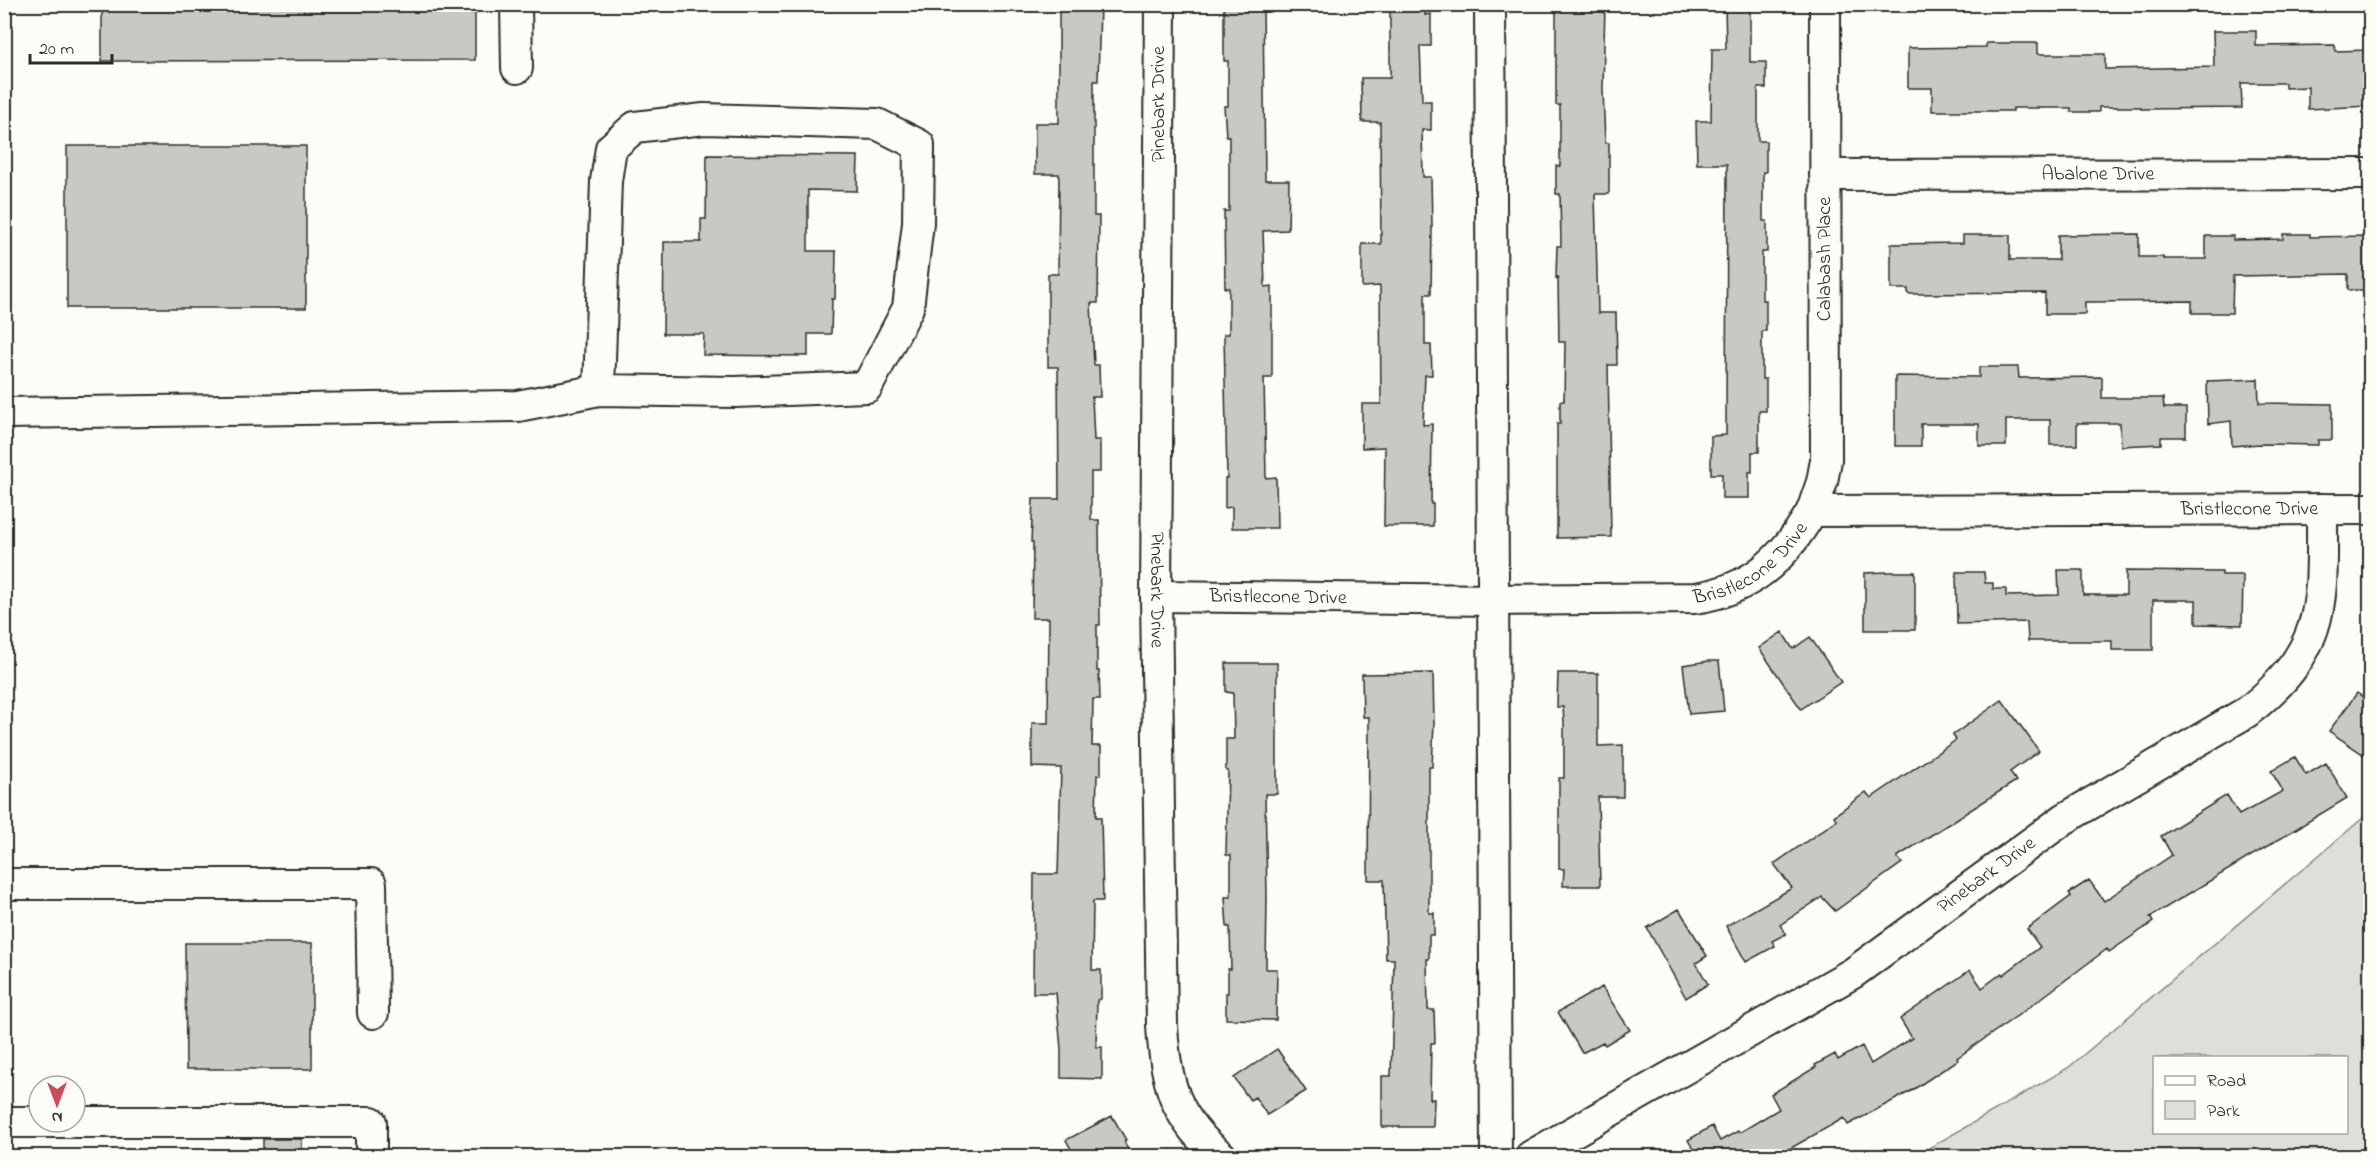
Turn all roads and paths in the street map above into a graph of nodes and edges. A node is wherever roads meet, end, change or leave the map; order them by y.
1 (516, 4) edge
2 (1160, 4) edge
3 (1490, 4) edge
4 (1825, 4) edge
5 (517, 68) dead end
6 (2370, 174) edge
7 (1825, 175) junction
8 (599, 390) junction
9 (4, 413) edge
10 (2322, 509) junction
11 (2370, 509) edge
12 (1812, 511) junction
13 (1156, 596) junction
14 (1494, 600) junction
15 (4, 884) edge
16 (373, 1013) dead end
17 (4, 1122) edge
18 (371, 1156) edge
19 (1221, 1156) edge
20 (1496, 1156) edge
21 (1531, 1156) edge

1 - 5 street
2 - 13 street, Pinebark Drive
3 - 14 street
4 - 7 street, Calabash Place
6 - 7 street, Abalone Drive
7 - 12 street, Calabash Place
8 - 8 street
8 - 9 street
10 - 11 street, Bristlecone Drive
10 - 12 street, Bristlecone Drive
10 - 21 street, Pinebark Drive
12 - 14 street, Bristlecone Drive
13 - 14 street, Bristlecone Drive
13 - 19 street, Pinebark Drive
14 - 20 street
15 - 16 street
17 - 18 street

